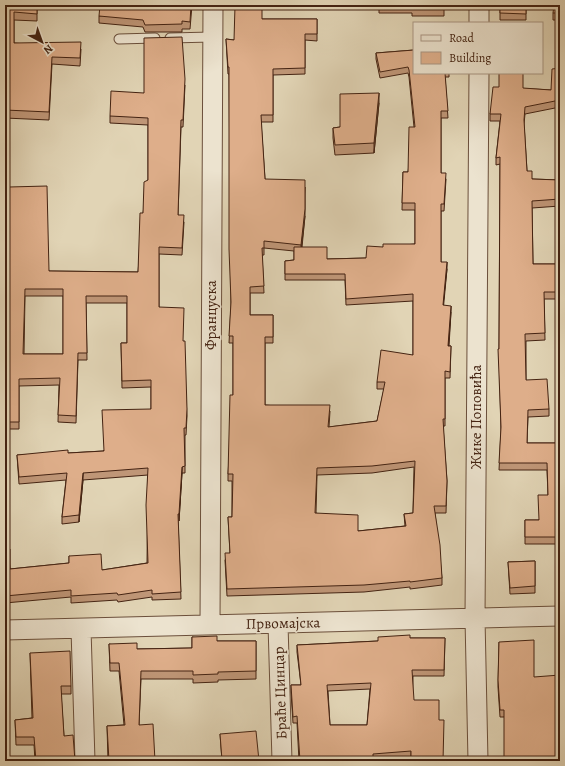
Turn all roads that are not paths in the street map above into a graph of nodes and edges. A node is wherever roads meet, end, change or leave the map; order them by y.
1 (212, 5) edge
2 (479, 5) edge
3 (479, 22) edge
4 (212, 36) junction
5 (118, 39) dead end
6 (479, 74) edge
7 (560, 616) edge
8 (475, 618) junction
9 (278, 624) junction
10 (210, 625) junction
11 (81, 629) junction
12 (5, 630) edge
13 (85, 761) edge
14 (282, 761) edge
15 (478, 761) edge

1 - 4 street, Француска
2 - 3 street
4 - 5 lane
4 - 10 street, Француска
6 - 8 street, Жике Поповића
7 - 8 street, Првомајска
8 - 9 street, Првомајска
8 - 15 street, Жике Поповића
9 - 10 street, Првомајска
9 - 14 street, Браће Цинцар
10 - 11 street, Првомајска
11 - 12 street, Првомајска
11 - 13 street

